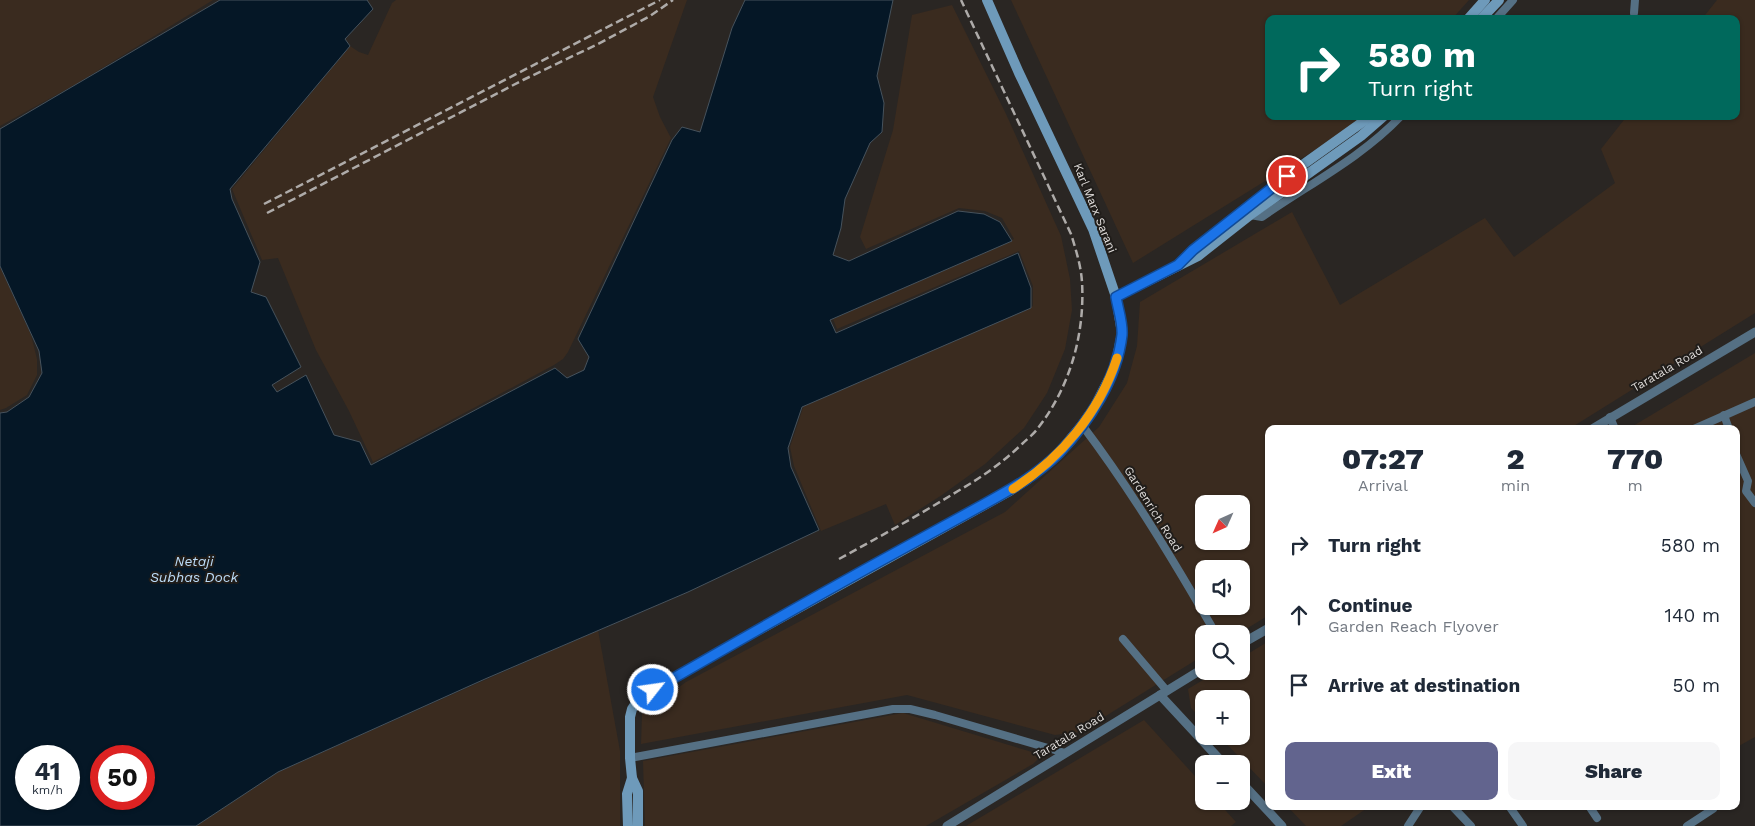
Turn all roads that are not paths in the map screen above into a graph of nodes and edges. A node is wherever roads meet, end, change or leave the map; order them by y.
1 (987, 0) edge
2 (1485, 0) edge
3 (1499, 0) edge
4 (1513, 0) edge
5 (1635, 0) edge
6 (1634, 13) dead end
7 (1472, 15) edge
8 (1485, 15) edge
9 (1500, 15) edge
10 (1365, 120) edge
11 (1379, 120) edge
12 (1397, 120) edge
13 (1249, 211) junction
14 (1116, 297) junction
15 (1755, 332) edge
16 (1755, 402) edge
17 (1724, 415) junction
18 (1610, 417) junction
19 (1598, 425) edge
20 (1613, 425) edge
21 (1703, 425) edge
22 (1728, 425) edge
23 (1082, 426) junction
24 (1740, 463) edge
25 (1755, 503) edge
26 (1211, 625) edge
27 (1265, 630) edge
28 (1123, 639) dead end
29 (1250, 639) edge
30 (1195, 674) edge
31 (1164, 693) junction
32 (1065, 753) junction
33 (1216, 755) edge
34 (630, 758) junction
35 (632, 778) junction
36 (1250, 792) edge
37 (1265, 808) edge
38 (1267, 810) edge
39 (1418, 810) edge
40 (1456, 810) edge
41 (1512, 810) edge
42 (1592, 810) edge
43 (1713, 810) dead end
44 (1597, 818) dead end
45 (628, 826) edge
46 (638, 826) edge
47 (947, 826) edge
48 (1282, 826) edge
49 (1408, 826) edge
50 (1470, 826) edge
51 (1522, 826) edge
52 (1687, 826) edge

1 - 14 main road, Karl Marx Sarani
2 - 7 main road
3 - 8 main road
4 - 9 street
5 - 6 street
10 - 13 main road
11 - 13 main road
12 - 13 street
13 - 14 main road
14 - 23 main road, Karl Marx Sarani
15 - 18 street, Taratala Road
16 - 17 street
17 - 21 street
17 - 22 street
18 - 19 street, Taratala Road
18 - 20 street
23 - 26 street, Gardenrich Road
23 - 34 main road, Karl Marx Sarani
24 - 25 street
27 - 29 street
28 - 31 street
30 - 31 street, Taratala Road
31 - 32 street, Taratala Road
31 - 33 street
32 - 34 street
32 - 47 street, Taratala Road
34 - 35 main road, Karl Marx Sarani
35 - 45 main road, Karl Marx Sarani
35 - 46 main road, Karl Marx Sarani
36 - 37 street
38 - 48 street
39 - 49 street
40 - 50 street
41 - 51 street
42 - 44 street
43 - 52 street

